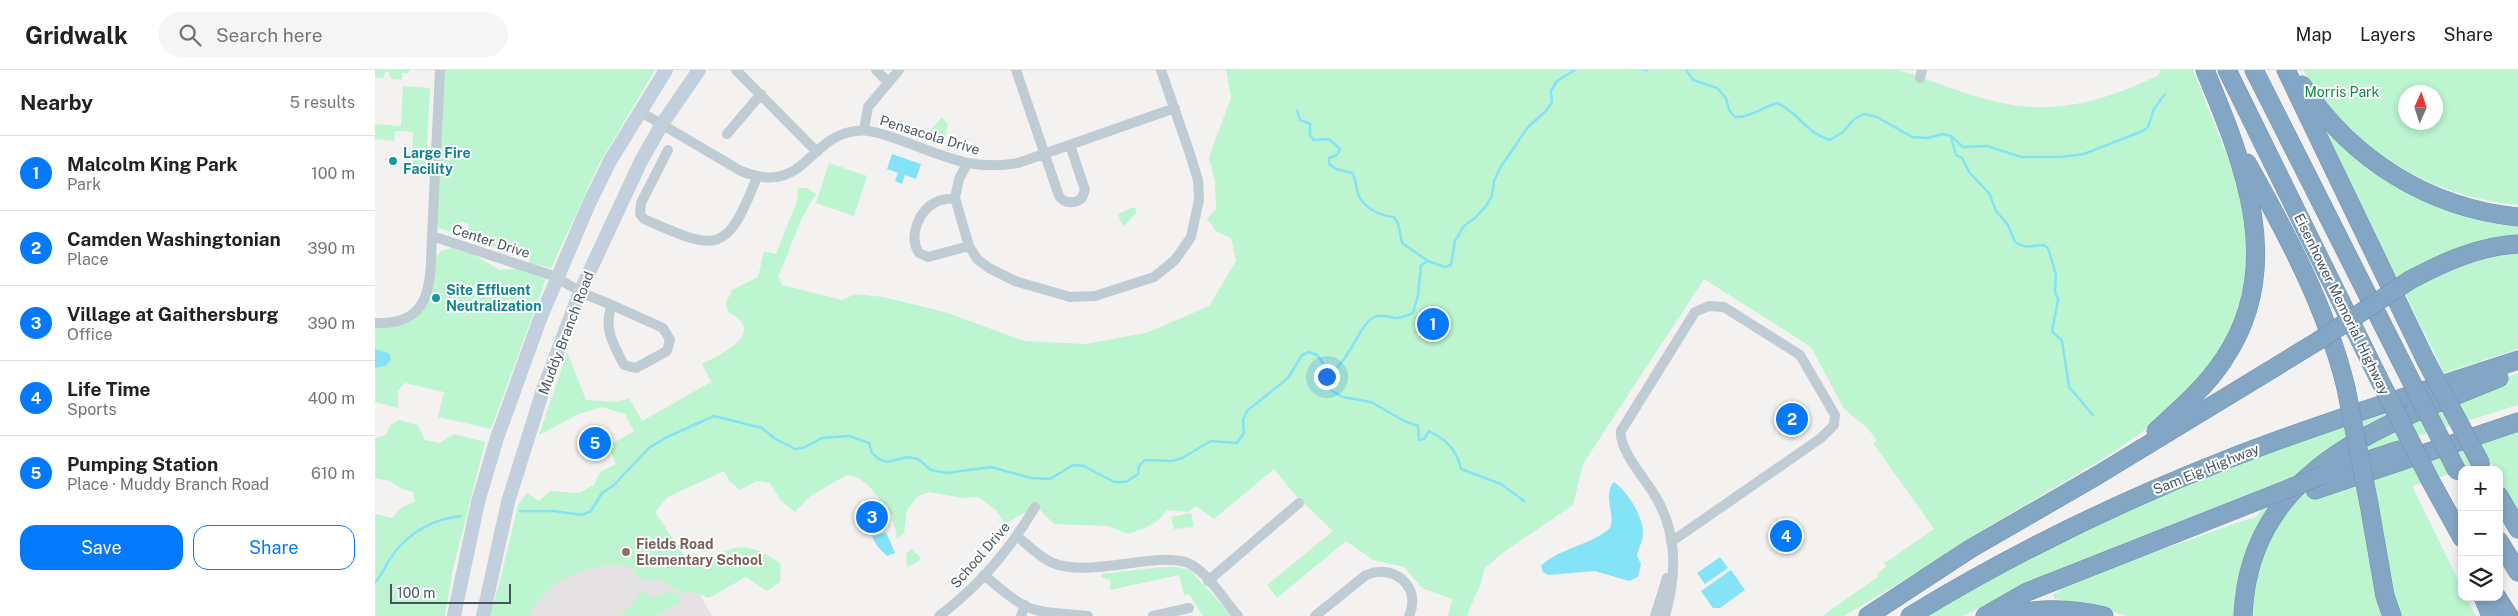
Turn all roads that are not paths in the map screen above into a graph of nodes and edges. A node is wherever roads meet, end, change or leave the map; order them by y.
1 (440, 70) edge
2 (666, 70) edge
3 (699, 70) edge
4 (736, 70) edge
5 (876, 70) edge
6 (899, 70) edge
7 (1016, 70) edge
8 (1161, 70) edge
9 (2205, 70) edge
10 (2227, 70) edge
11 (2254, 70) edge
12 (2286, 70) edge
13 (2292, 70) edge
14 (888, 82) junction
15 (761, 94) junction
16 (1175, 108) junction
17 (639, 111) junction
18 (662, 124) junction
19 (864, 130) junction
20 (727, 134) dead end
21 (2231, 134) junction
22 (1070, 145) junction
23 (668, 150) dead end
24 (817, 152) junction
25 (1045, 153) junction
26 (967, 164) junction
27 (757, 177) junction
28 (955, 198) junction
29 (2518, 217) edge
30 (432, 236) junction
31 (2518, 244) edge
32 (969, 246) junction
33 (557, 278) junction
34 (580, 292) junction
35 (612, 305) junction
36 (375, 323) edge
37 (2518, 360) edge
38 (2518, 370) edge
39 (2518, 413) edge
40 (2518, 422) edge
41 (2481, 466) edge
42 (2458, 471) edge
43 (2098, 475) junction
44 (2319, 483) junction
45 (1299, 503) dead end
46 (2503, 503) edge
47 (1035, 507) dead end
48 (2518, 529) edge
49 (2458, 532) edge
50 (1017, 536) junction
51 (1671, 542) junction
52 (2503, 548) edge
53 (1673, 556) junction
54 (2518, 572) edge
55 (984, 575) junction
56 (1208, 581) junction
57 (1920, 582) junction
58 (2485, 601) edge
59 (2500, 601) edge
60 (1025, 606) junction
61 (1189, 608) dead end
62 (454, 616) edge
63 (483, 616) edge
64 (939, 616) edge
65 (1021, 616) edge
66 (1088, 616) edge
67 (1153, 616) edge
68 (1238, 616) edge
69 (1315, 616) edge
70 (1409, 616) edge
71 (1655, 616) edge
72 (1665, 616) edge
73 (1857, 616) edge
74 (1868, 616) edge
75 (1910, 616) edge
76 (1985, 616) edge
77 (2006, 616) edge
78 (2103, 616) edge
79 (2243, 616) edge
80 (2393, 616) edge
81 (2491, 616) edge
82 (2509, 616) edge

1 - 30 street, Center Drive
2 - 17 main road, Muddy Branch Road
3 - 18 main road, Muddy Branch Road
4 - 15 street
5 - 14 street
6 - 14 street
7 - 25 street
8 - 16 street
9 - 21 highway
10 - 49 highway, Eisenhower Memorial Highway, bridge
11 - 42 highway, bridge
12 - 41 highway, bridge
13 - 29 highway
14 - 19 street
15 - 20 street
15 - 24 street
16 - 22 street, Pensacola Drive
16 - 32 street
17 - 18 street, Pensacola Drive
17 - 33 main road, Muddy Branch Road
18 - 27 street, Pensacola Drive
18 - 34 main road, Muddy Branch Road
19 - 24 street, Pensacola Drive
19 - 26 street, Pensacola Drive
21 - 43 highway
21 - 80 highway, bridge
22 - 25 street, Pensacola Drive
22 - 25 street
23 - 27 street
24 - 27 street, Pensacola Drive
25 - 26 street, Pensacola Drive
26 - 28 street
28 - 32 street
28 - 32 street
30 - 33 street, Center Drive
30 - 36 street
31 - 43 highway, bridge
33 - 34 street, Center Drive
33 - 62 main road, Muddy Branch Road
34 - 35 street, Center Drive
34 - 63 main road, Muddy Branch Road
35 - 35 street, Center Drive
37 - 75 highway, Sam Eig Highway
38 - 79 highway
39 - 44 highway
40 - 44 highway
43 - 57 highway
44 - 76 highway, bridge
45 - 56 street
46 - 48 highway
47 - 50 street, School Drive
50 - 55 street, School Drive
50 - 56 street
51 - 51 street
51 - 53 street
52 - 54 highway
53 - 71 street
53 - 72 street
55 - 60 street
55 - 64 street, School Drive
56 - 68 street
57 - 73 highway
57 - 74 highway
58 - 81 highway
59 - 82 highway
60 - 65 street
60 - 66 street
61 - 67 street
69 - 70 street
77 - 78 highway

